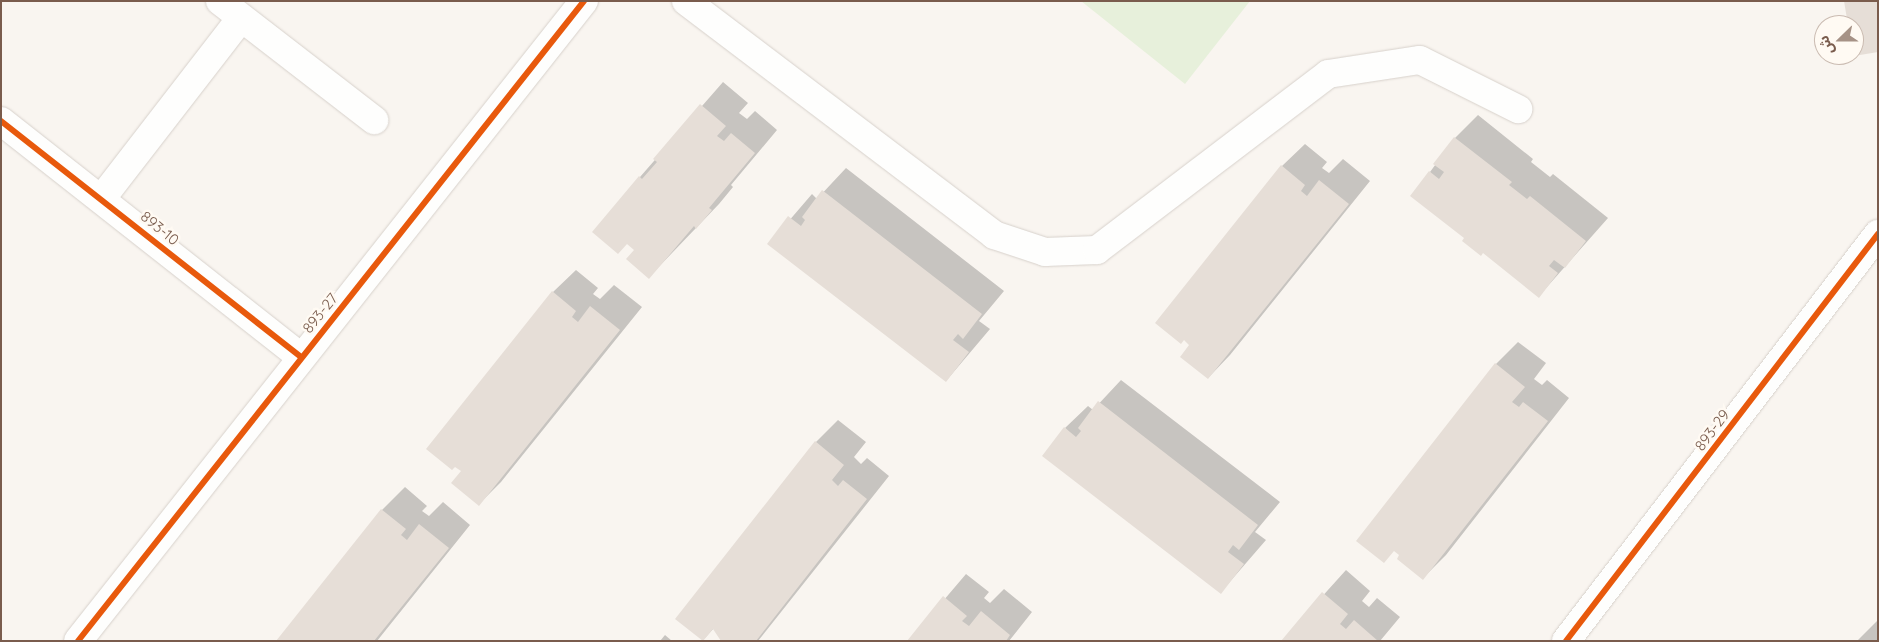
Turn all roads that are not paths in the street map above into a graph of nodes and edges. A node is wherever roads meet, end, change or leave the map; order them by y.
1 (220, 1) edge
2 (584, 1) edge
3 (686, 1) edge
4 (241, 18) junction
5 (1518, 109) dead end
6 (374, 120) dead end
7 (1, 121) edge
8 (102, 198) junction
9 (1878, 234) edge
10 (301, 357) junction
11 (78, 641) edge
12 (1566, 641) edge

1 - 4 street
2 - 10 street, 893-27
3 - 5 street
4 - 6 street
4 - 8 street
7 - 8 street, 893-10
8 - 10 street, 893-10
9 - 12 street, 893-29
10 - 11 street, 893-27

